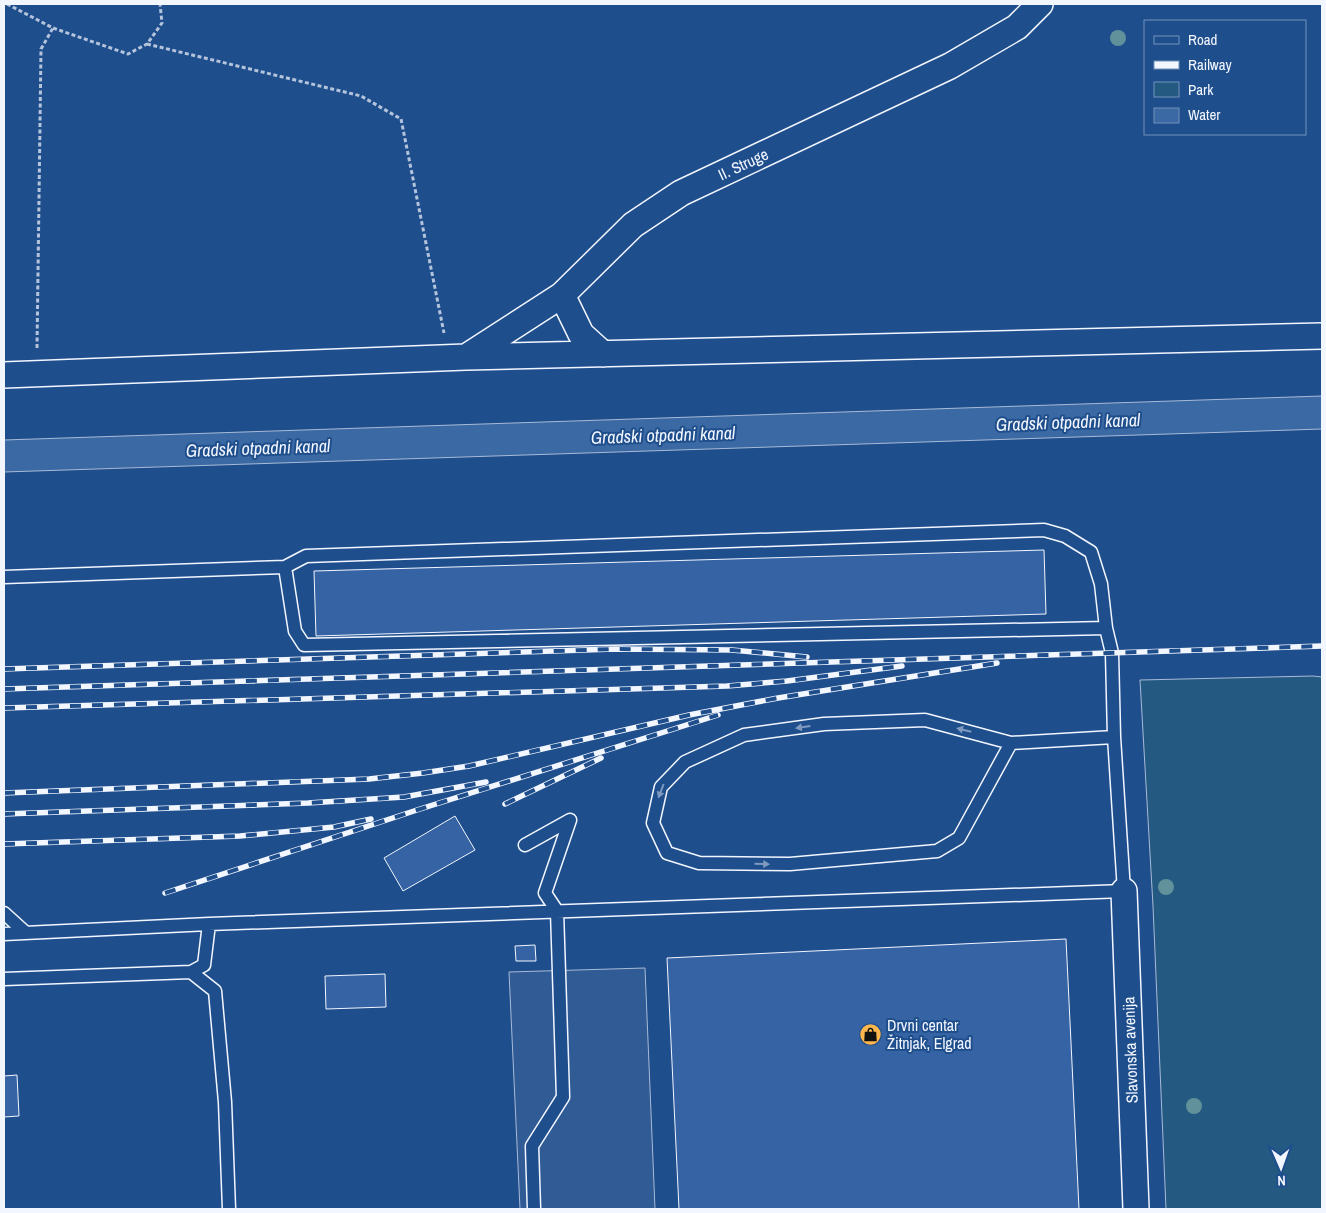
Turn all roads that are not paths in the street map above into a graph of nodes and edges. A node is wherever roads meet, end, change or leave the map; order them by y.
1 (1040, 4) edge
2 (562, 295) junction
3 (1322, 336) edge
4 (603, 354) junction
5 (458, 358) junction
6 (4, 375) edge
7 (285, 567) junction
8 (4, 577) edge
9 (1106, 628) junction
10 (1114, 737) junction
11 (1011, 742) junction
12 (526, 845) dead end
13 (1124, 891) junction
14 (557, 911) junction
15 (4, 914) edge
16 (208, 924) junction
17 (26, 933) junction
18 (4, 934) edge
19 (191, 972) junction
20 (4, 979) edge
21 (230, 1209) edge
22 (534, 1209) edge
23 (1136, 1209) edge

1 - 2 street, II. Struge
2 - 4 street
2 - 5 street, II. Struge
3 - 4 street
4 - 5 street
5 - 6 street
7 - 8 lane
7 - 9 lane
7 - 9 lane
9 - 10 lane
10 - 11 lane
10 - 13 lane
11 -> 11 lane
12 - 14 lane
13 - 14 lane
13 - 23 street, Slavonska avenija
14 - 16 lane
14 - 22 lane
15 - 17 lane
16 - 17 lane
16 - 19 lane
17 - 18 lane
19 - 20 lane
19 - 21 lane

